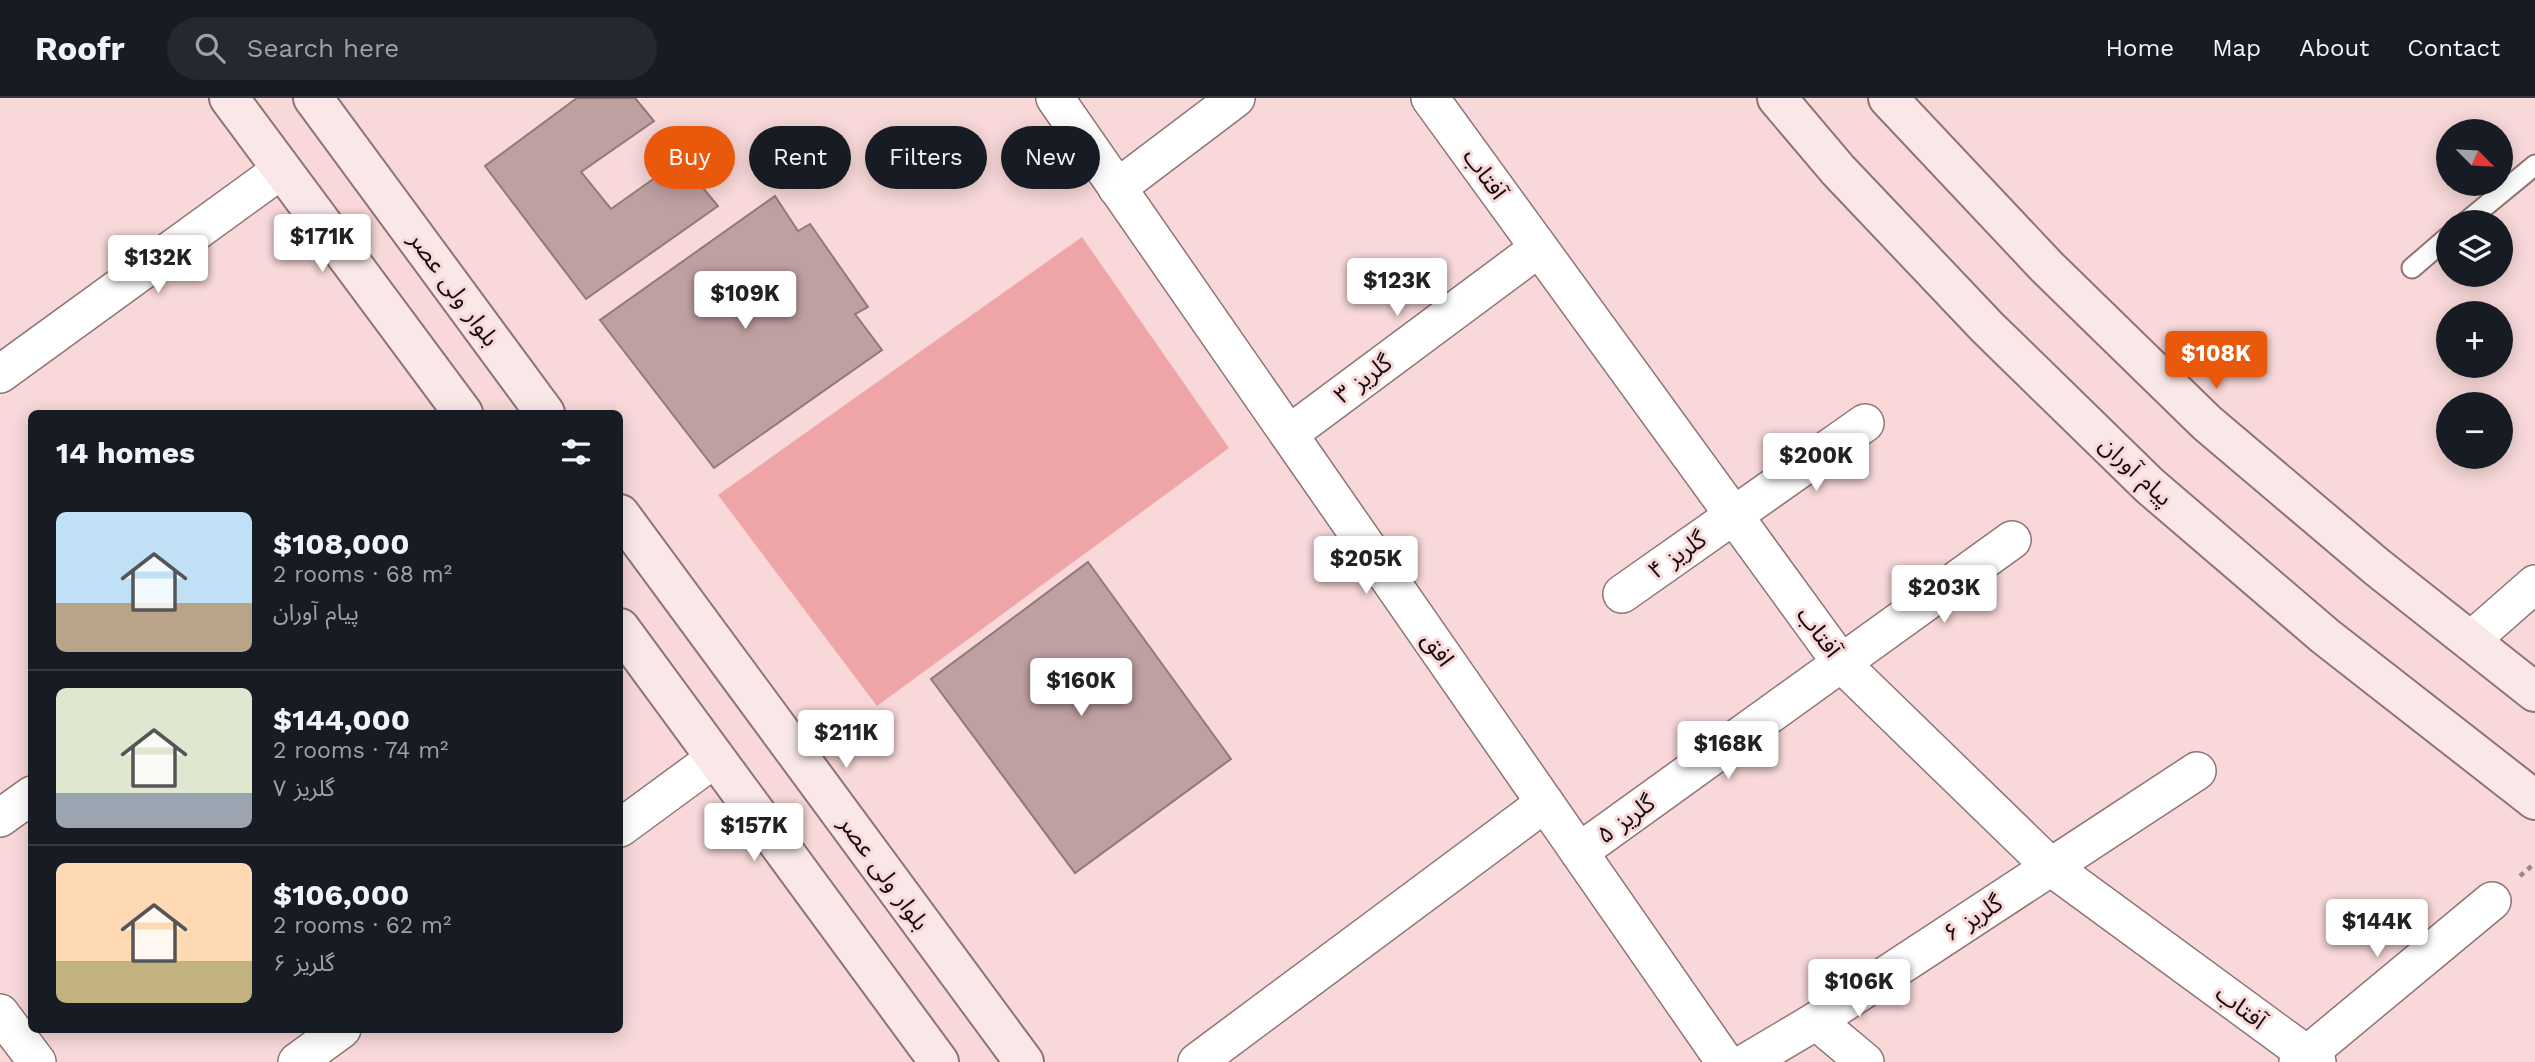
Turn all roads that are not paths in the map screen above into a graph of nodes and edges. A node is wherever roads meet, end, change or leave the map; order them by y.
1 (229, 98) edge
2 (313, 98) edge
3 (1055, 98) edge
4 (1236, 98) edge
5 (1430, 98) edge
6 (1777, 98) edge
7 (1888, 98) edge
8 (2535, 165) edge
9 (281, 170) junction
10 (1117, 188) junction
11 (2481, 210) edge
12 (2436, 247) edge
13 (1539, 248) junction
14 (2412, 268) dead end
15 (0, 374) edge
16 (461, 410) edge
17 (543, 410) edge
18 (1865, 423) dead end
19 (1289, 435) junction
20 (1733, 516) junction
21 (623, 518) edge
22 (2012, 540) dead end
23 (1622, 594) dead end
24 (2529, 599) edge
25 (623, 632) edge
26 (2470, 641) junction
27 (1842, 663) junction
28 (2535, 691) edge
29 (714, 759) junction
30 (2197, 771) dead end
31 (28, 799) edge
32 (2535, 800) edge
33 (1545, 803) junction
34 (0, 818) edge
35 (623, 826) edge
36 (1579, 852) junction
37 (2051, 867) junction
38 (2492, 901) dead end
39 (0, 1013) edge
40 (1816, 1021) junction
41 (337, 1033) edge
42 (2307, 1060) edge
43 (37, 1062) edge
44 (297, 1062) edge
45 (939, 1062) edge
46 (1024, 1062) edge
47 (1197, 1062) edge
48 (1725, 1062) edge
49 (1747, 1062) edge
50 (1865, 1062) edge

1 - 9 main road
2 - 17 main road, بلوار ولی عصر
3 - 10 street, افق
4 - 10 street
5 - 13 street, آفتاب
6 - 32 main road, پیام آوران
7 - 26 main road
8 - 11 lane
9 - 15 street
9 - 16 main road
10 - 19 street, افق
12 - 14 lane
13 - 19 street, گلریز ۳
13 - 20 street, آفتاب
18 - 20 street, گلریز ۴
19 - 33 street, افق
20 - 23 street, گلریز ۴
20 - 27 street, آفتاب
21 - 46 main road, بلوار ولی عصر
22 - 27 street, گلریز ۵
24 - 26 street
25 - 29 main road
26 - 28 main road
27 - 36 street, گلریز ۵
27 - 37 street, آفتاب
29 - 35 street
29 - 45 main road
30 - 37 street, گلریز ۶
31 - 34 street
33 - 36 street, افق
33 - 47 street
36 - 48 street, افق
37 - 40 street, گلریز ۶
37 - 42 street, آفتاب
38 - 42 street
39 - 43 street
40 - 49 street, گلریز ۶
40 - 50 street
41 - 44 street

